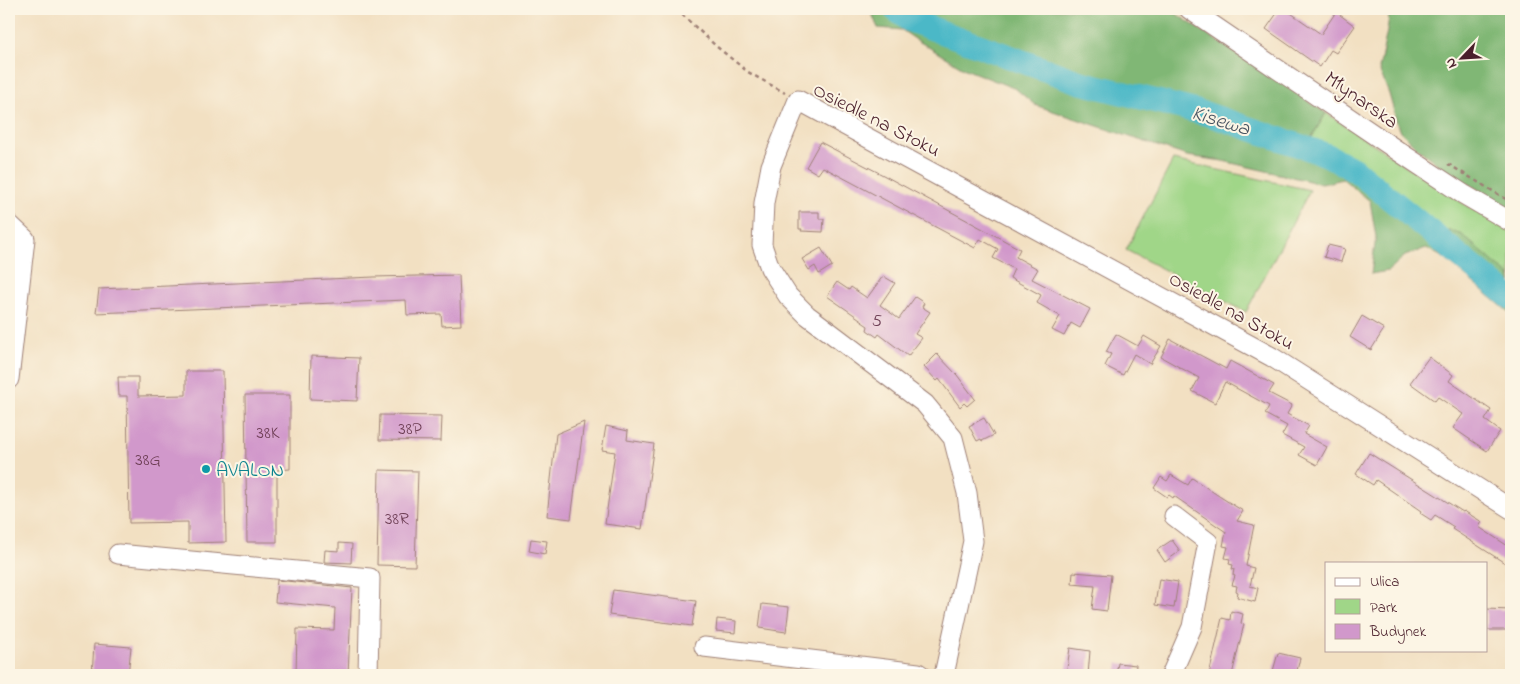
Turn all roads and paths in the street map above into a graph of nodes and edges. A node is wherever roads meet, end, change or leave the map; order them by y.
1 (676, 9) edge
2 (1189, 9) edge
3 (798, 100) junction
4 (1511, 222) edge
5 (9, 224) edge
6 (9, 379) edge
7 (1511, 509) edge
8 (1174, 516) dead end
9 (118, 554) dead end
10 (704, 647) dead end
11 (368, 675) edge
12 (921, 675) edge
13 (944, 675) edge
14 (1171, 675) edge

1 - 3 path
2 - 4 street, Młynarska
3 - 7 street, Osiedle na Stoku
3 - 13 street, Osiedle na Stoku
5 - 6 street
8 - 14 street
9 - 11 street
10 - 12 street

